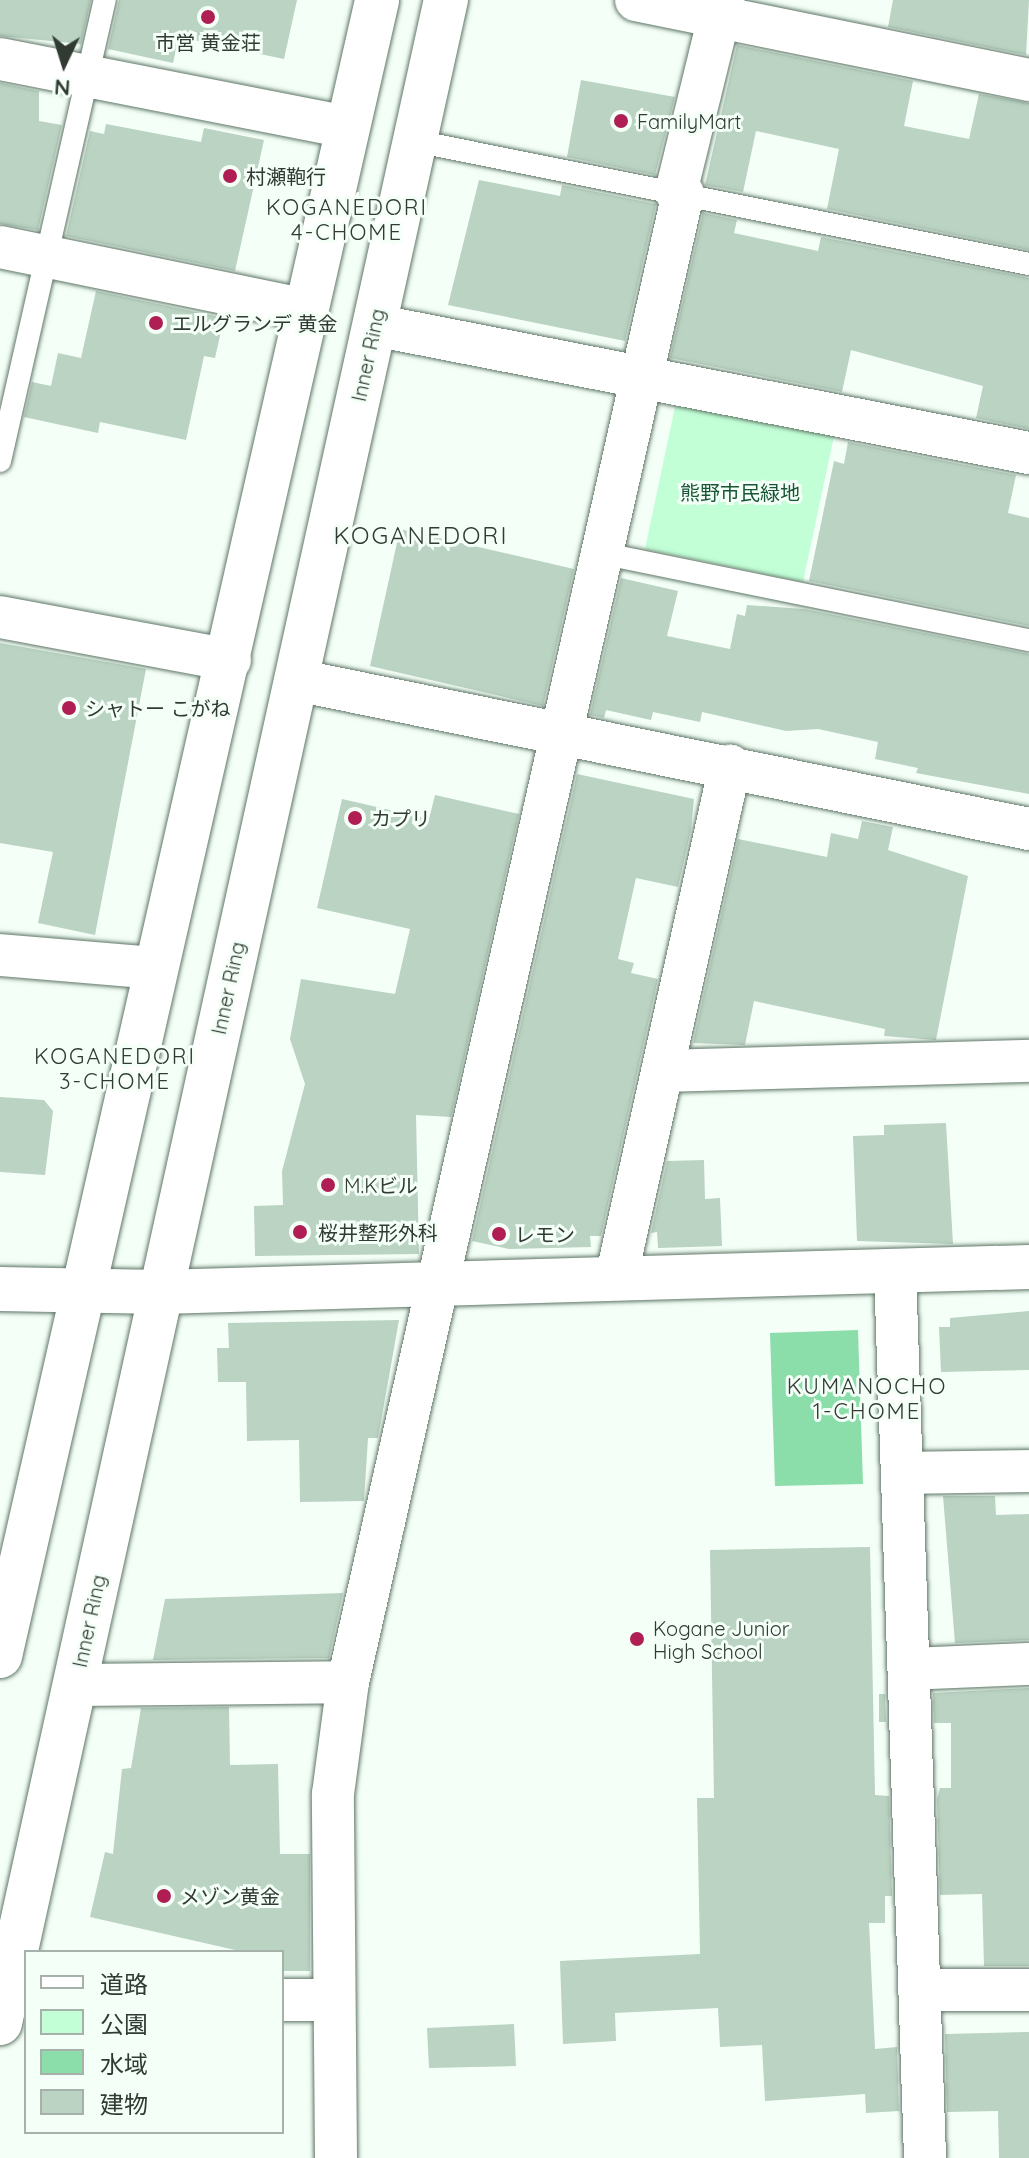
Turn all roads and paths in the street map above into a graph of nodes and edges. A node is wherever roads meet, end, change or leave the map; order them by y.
1 (105, 0) edge
2 (377, 0) edge
3 (446, 0) edge
4 (636, 0) edge
5 (721, 8) edge
6 (0, 59) edge
7 (89, 76) junction
8 (1029, 80) edge
9 (348, 127) junction
10 (415, 141) junction
11 (680, 193) junction
12 (0, 247) edge
13 (45, 256) junction
14 (1029, 264) edge
15 (306, 310) junction
16 (374, 325) junction
17 (643, 376) junction
18 (1029, 453) edge
19 (0, 461) edge
20 (600, 553) junction
21 (0, 617) edge
22 (1029, 640) edge
23 (230, 660) junction
24 (296, 680) junction
25 (562, 731) junction
26 (730, 766) junction
27 (1029, 829) edge
28 (0, 955) edge
29 (156, 968) junction
30 (1029, 1061) edge
31 (665, 1071) junction
32 (1029, 1267) edge
33 (895, 1271) junction
34 (616, 1279) junction
35 (438, 1283) junction
36 (85, 1285) junction
37 (0, 1289) edge
38 (161, 1292) junction
39 (1029, 1471) edge
40 (902, 1473) junction
41 (0, 1656) edge
42 (1029, 1664) edge
43 (909, 1669) junction
44 (348, 1682) junction
45 (75, 1685) junction
46 (919, 1990) junction
47 (1029, 1990) edge
48 (284, 2000) edge
49 (332, 2000) junction
50 (10, 2008) edge
51 (336, 2158) edge
52 (925, 2158) edge

1 - 7 lane
2 - 9 main road
3 - 10 main road, Inner Ring
4 - 5 street
5 - 8 street
5 - 11 street
6 - 7 street
7 - 9 street
7 - 13 lane
9 - 15 main road
10 - 11 lane
10 - 16 main road, Inner Ring
11 - 14 lane
11 - 17 street
12 - 13 street
13 - 15 street
13 - 19 lane
15 - 23 main road
16 - 17 street
16 - 24 main road, Inner Ring
17 - 18 street
17 - 20 street
20 - 22 lane
20 - 25 street
21 - 23 street
23 - 29 main road
24 - 25 street
24 - 38 main road, Inner Ring
25 - 26 street
25 - 35 street
26 - 27 street
26 - 31 street
28 - 29 street
29 - 36 main road
30 - 31 street
31 - 34 street
32 - 33 main road
33 - 34 main road
33 - 40 street
34 - 35 main road
35 - 38 main road
35 - 44 street
36 - 37 main road
36 - 38 main road
36 - 41 main road
38 - 45 main road, Inner Ring
39 - 40 street
40 - 43 street
42 - 43 street
43 - 46 street
44 - 45 street
44 - 49 street
45 - 50 main road, Inner Ring
46 - 47 street
46 - 52 street
48 - 49 street
49 - 51 street

